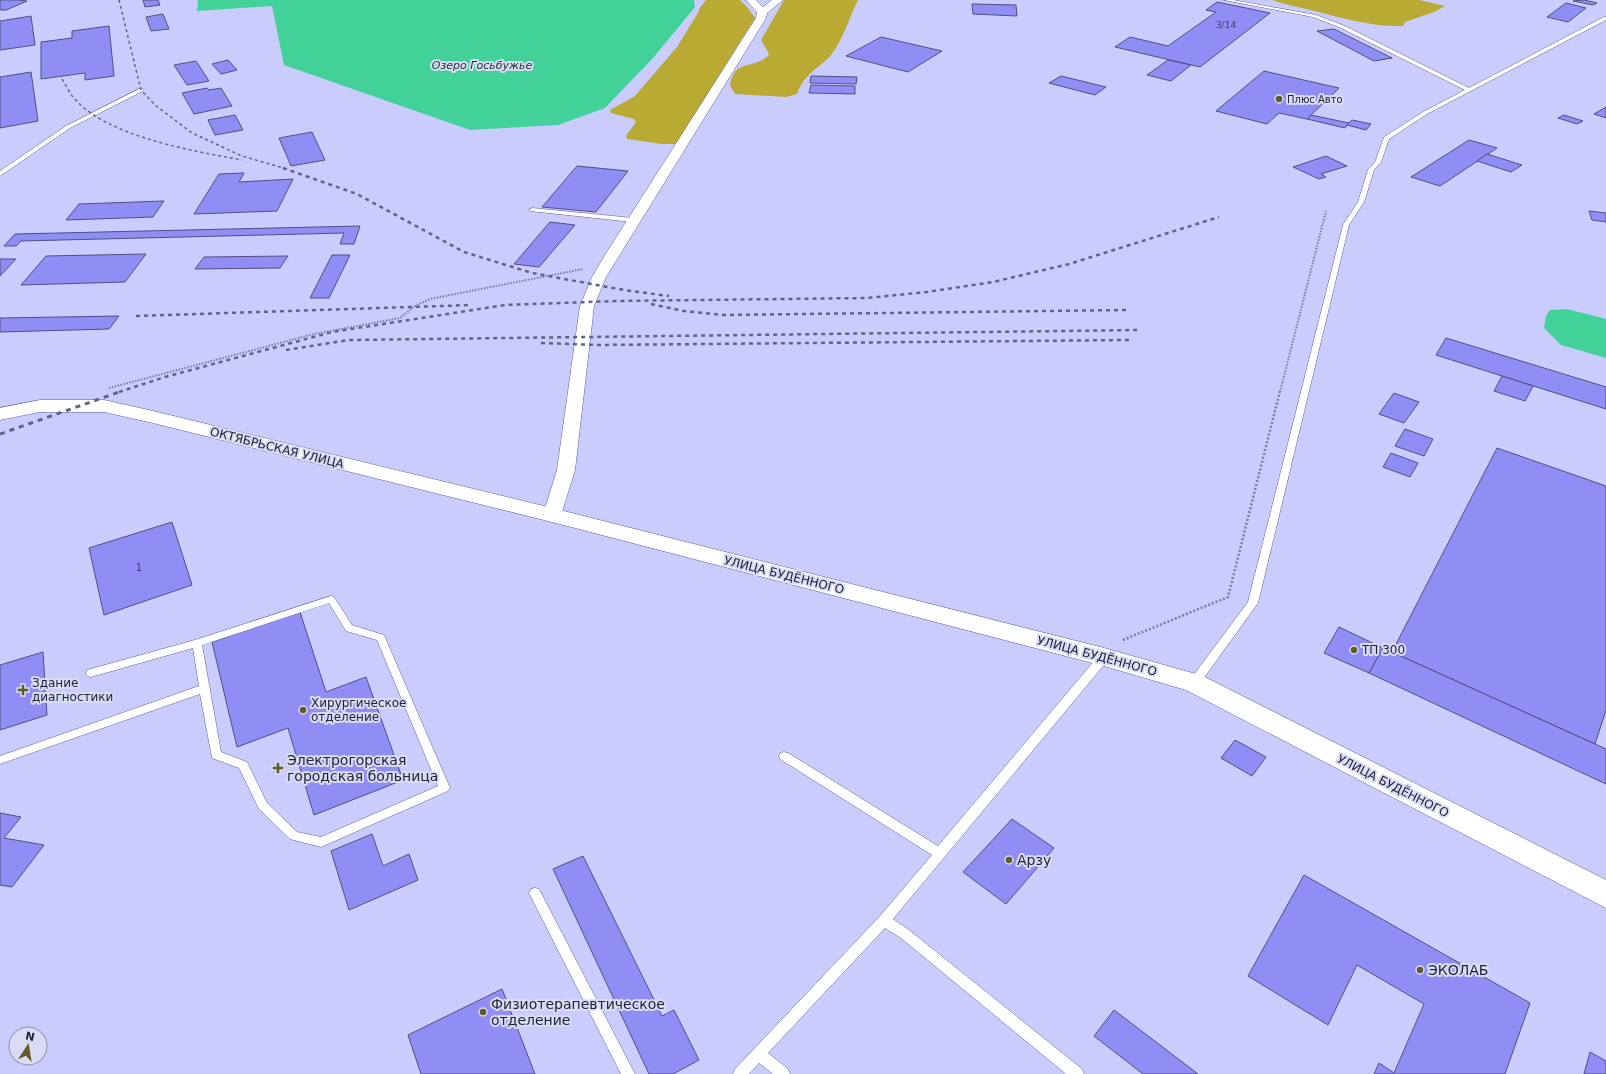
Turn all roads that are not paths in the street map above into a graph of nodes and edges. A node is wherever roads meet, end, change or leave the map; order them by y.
1 (778, 0) edge
2 (1226, 0) edge
3 (756, 5) edge
4 (1606, 18) edge
5 (141, 90) dead end
6 (1469, 90) junction
7 (0, 174) edge
8 (532, 210) dead end
9 (633, 220) junction
10 (0, 414) edge
11 (552, 515) junction
12 (197, 643) junction
13 (1104, 657) junction
14 (91, 673) dead end
15 (1194, 683) junction
16 (205, 688) junction
17 (784, 756) dead end
18 (0, 760) edge
19 (939, 853) junction
20 (535, 893) dead end
21 (1606, 895) edge
22 (884, 920) junction
23 (758, 1054) junction
24 (628, 1074) edge
25 (740, 1074) edge
26 (783, 1074) edge
27 (1077, 1074) edge

1 - 3 street
2 - 6 lane
3 - 9 street
4 - 6 lane
5 - 7 lane
6 - 15 lane
8 - 9 lane
9 - 11 street
10 - 11 street, ОКТЯБРЬСКАЯ УЛИЦА
11 - 13 street, УЛИЦА БУДЁННОГО
12 - 14 lane
12 - 16 lane
12 - 16 lane
13 - 15 street, УЛИЦА БУДЁННОГО
13 - 19 lane
15 - 21 street, УЛИЦА БУДЁННОГО
16 - 18 lane
17 - 19 lane
19 - 22 lane
20 - 24 lane
22 - 23 lane
22 - 27 lane
23 - 25 lane
23 - 26 lane

